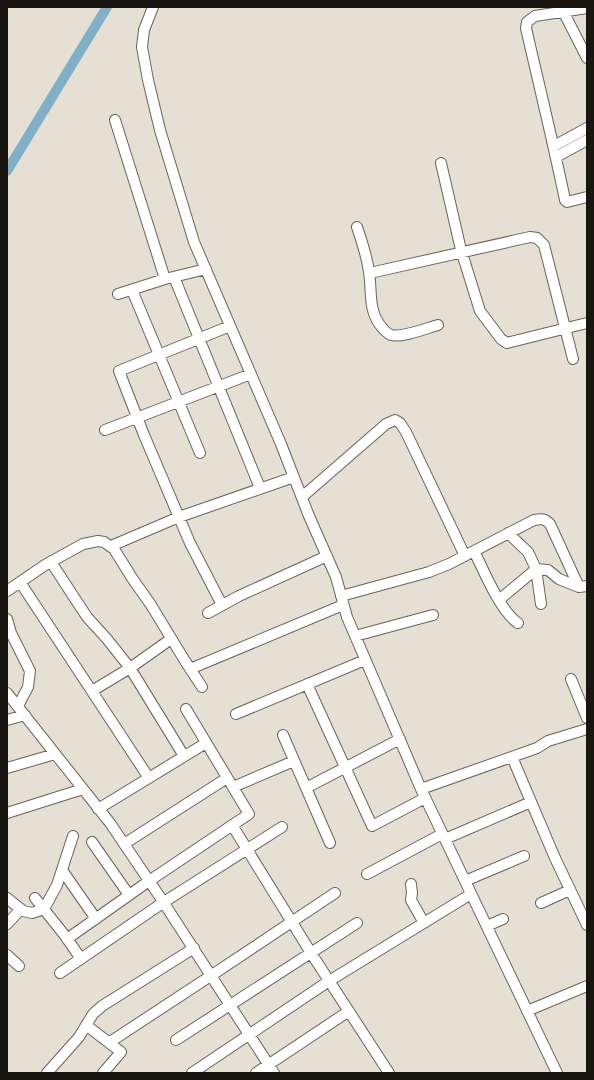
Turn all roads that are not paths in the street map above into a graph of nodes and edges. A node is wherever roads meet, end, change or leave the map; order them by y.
1 (153, 7) edge
2 (587, 8) edge
3 (563, 11) junction
4 (587, 58) edge
5 (115, 120) dead end
6 (587, 128) edge
7 (587, 140) edge
8 (554, 146) junction
9 (556, 156) junction
10 (441, 163) dead end
11 (587, 197) edge
12 (357, 227) dead end
13 (462, 252) junction
14 (206, 269) junction
15 (370, 273) junction
16 (169, 278) junction
17 (132, 290) junction
18 (118, 294) dead end
19 (587, 323) edge
20 (438, 325) dead end
21 (230, 326) junction
22 (566, 328) junction
23 (199, 339) junction
24 (159, 355) junction
25 (573, 359) dead end
26 (251, 374) junction
27 (218, 386) junction
28 (178, 402) junction
29 (137, 417) junction
30 (104, 430) dead end
31 (200, 453) dead end
32 (294, 477) junction
33 (260, 488) junction
34 (302, 497) junction
35 (179, 517) junction
36 (508, 533) junction
37 (111, 546) junction
38 (469, 553) junction
39 (327, 556) junction
40 (51, 562) junction
41 (536, 569) junction
42 (20, 582) junction
43 (583, 586) edge
44 (7, 592) edge
45 (342, 600) junction
46 (499, 600) junction
47 (541, 604) dead end
48 (222, 605) junction
49 (208, 613) dead end
50 (433, 615) dead end
51 (7, 619) edge
52 (518, 623) dead end
53 (355, 636) junction
54 (171, 639) junction
55 (365, 660) junction
56 (130, 668) junction
57 (190, 669) junction
58 (571, 679) dead end
59 (307, 684) junction
60 (202, 687) dead end
61 (92, 691) junction
62 (7, 693) edge
63 (18, 706) junction
64 (186, 709) dead end
65 (236, 714) dead end
66 (25, 715) junction
67 (587, 718) edge
68 (7, 720) edge
69 (587, 729) edge
70 (283, 735) dead end
71 (400, 739) junction
72 (206, 743) junction
73 (55, 754) junction
74 (184, 756) junction
75 (512, 757) junction
76 (294, 761) junction
77 (7, 768) edge
78 (345, 768) junction
79 (149, 778) junction
80 (227, 778) junction
81 (233, 787) junction
82 (306, 788) junction
83 (83, 789) junction
84 (423, 793) junction
85 (531, 802) junction
86 (98, 809) junction
87 (7, 813) edge
88 (232, 825) junction
89 (282, 827) dead end
90 (73, 836) dead end
91 (443, 836) junction
92 (92, 842) dead end
93 (330, 843) dead end
94 (124, 844) junction
95 (247, 849) junction
96 (524, 856) dead end
97 (62, 870) junction
98 (367, 874) dead end
99 (149, 880) junction
100 (465, 881) junction
101 (411, 884) dead end
102 (570, 890) junction
103 (335, 893) dead end
104 (471, 894) junction
105 (130, 895) junction
106 (7, 898) edge
107 (35, 898) dead end
108 (164, 902) junction
109 (540, 903) dead end
110 (44, 909) junction
111 (20, 910) junction
112 (96, 918) junction
113 (503, 919) dead end
114 (292, 921) junction
115 (357, 923) dead end
116 (424, 923) junction
117 (7, 924) edge
118 (587, 925) edge
119 (486, 926) junction
120 (67, 939) junction
121 (194, 948) junction
122 (311, 953) junction
123 (7, 955) edge
124 (81, 959) junction
125 (18, 966) dead end
126 (60, 973) dead end
127 (212, 976) junction
128 (329, 981) junction
129 (587, 986) edge
130 (231, 1005) junction
131 (349, 1011) junction
132 (527, 1011) junction
133 (86, 1025) junction
134 (249, 1035) junction
135 (176, 1040) dead end
136 (110, 1042) junction
137 (271, 1069) edge
138 (47, 1073) edge
139 (103, 1073) edge
140 (192, 1073) edge
141 (256, 1073) edge
142 (389, 1073) edge
143 (557, 1073) edge

1 - 14 street
2 - 3 street
3 - 4 street
3 - 8 street
5 - 16 street
6 - 8 street
7 - 9 street
8 - 9 street
9 - 11 street
10 - 13 street
12 - 15 street
13 - 15 street
13 - 22 street
13 - 22 street
14 - 16 street
14 - 21 street
15 - 20 street
16 - 17 street
16 - 23 street
17 - 18 street
17 - 24 street
19 - 22 street
21 - 23 street
21 - 26 street
22 - 25 street
23 - 24 street
23 - 27 street
24 - 28 street
24 - 29 street
26 - 27 street
26 - 32 street
27 - 28 street
27 - 33 street
28 - 29 street
28 - 31 street
29 - 30 street
29 - 35 street
32 - 33 street
32 - 34 street
33 - 35 street
34 - 38 street
34 - 39 street
35 - 37 street
35 - 48 street
36 - 38 street
36 - 41 street
36 - 43 street
37 - 40 street
37 - 54 street
38 - 45 street
38 - 46 street
39 - 45 street
39 - 48 street
40 - 42 street
40 - 56 street
41 - 43 street
41 - 46 street
41 - 47 street
42 - 44 street
42 - 61 street
45 - 53 street
45 - 57 street
46 - 52 street
48 - 49 street
50 - 53 street
51 - 63 street
53 - 55 street
54 - 56 street
54 - 57 street
55 - 59 street
55 - 71 street
56 - 61 street
56 - 74 street
57 - 60 street
58 - 67 street
59 - 65 street
59 - 78 street
61 - 79 street
62 - 63 street
63 - 66 street
64 - 72 street
66 - 68 street
66 - 73 street
69 - 75 street
70 - 76 street
71 - 78 street
71 - 84 street
72 - 74 street
72 - 80 street
73 - 77 street
73 - 83 street
74 - 79 street
75 - 84 street
75 - 85 street
76 - 81 street
76 - 82 street
78 - 82 street
78 - 84 street
79 - 86 street
80 - 81 street
80 - 94 street
81 - 88 street
82 - 93 street
83 - 86 street
83 - 87 street
84 - 91 street
85 - 91 street
85 - 102 street
86 - 94 street
88 - 95 street
88 - 99 street
89 - 95 street
90 - 97 street
91 - 98 street
91 - 100 street
92 - 105 street
94 - 99 street
95 - 108 street
95 - 114 street
96 - 100 street
97 - 110 street
97 - 112 street
99 - 105 street
99 - 108 street
100 - 104 street
101 - 116 street
102 - 109 street
102 - 118 street
103 - 114 street
104 - 116 street
104 - 119 street
105 - 112 street
106 - 111 street
107 - 110 street
108 - 121 street
108 - 124 street
110 - 111 street
110 - 120 street
111 - 117 street
112 - 120 street
113 - 119 street
114 - 122 street
114 - 127 street
115 - 122 street
116 - 128 street
119 - 132 street
120 - 124 street
121 - 127 street
121 - 133 street
122 - 128 street
122 - 130 street
123 - 125 street
124 - 126 street
127 - 130 street
127 - 136 street
128 - 131 street
128 - 134 street
129 - 132 street
130 - 134 street
130 - 135 street
131 - 137 street
131 - 142 street
132 - 143 street
133 - 136 street
133 - 138 street
134 - 137 street
134 - 140 street
136 - 139 street
137 - 141 street

